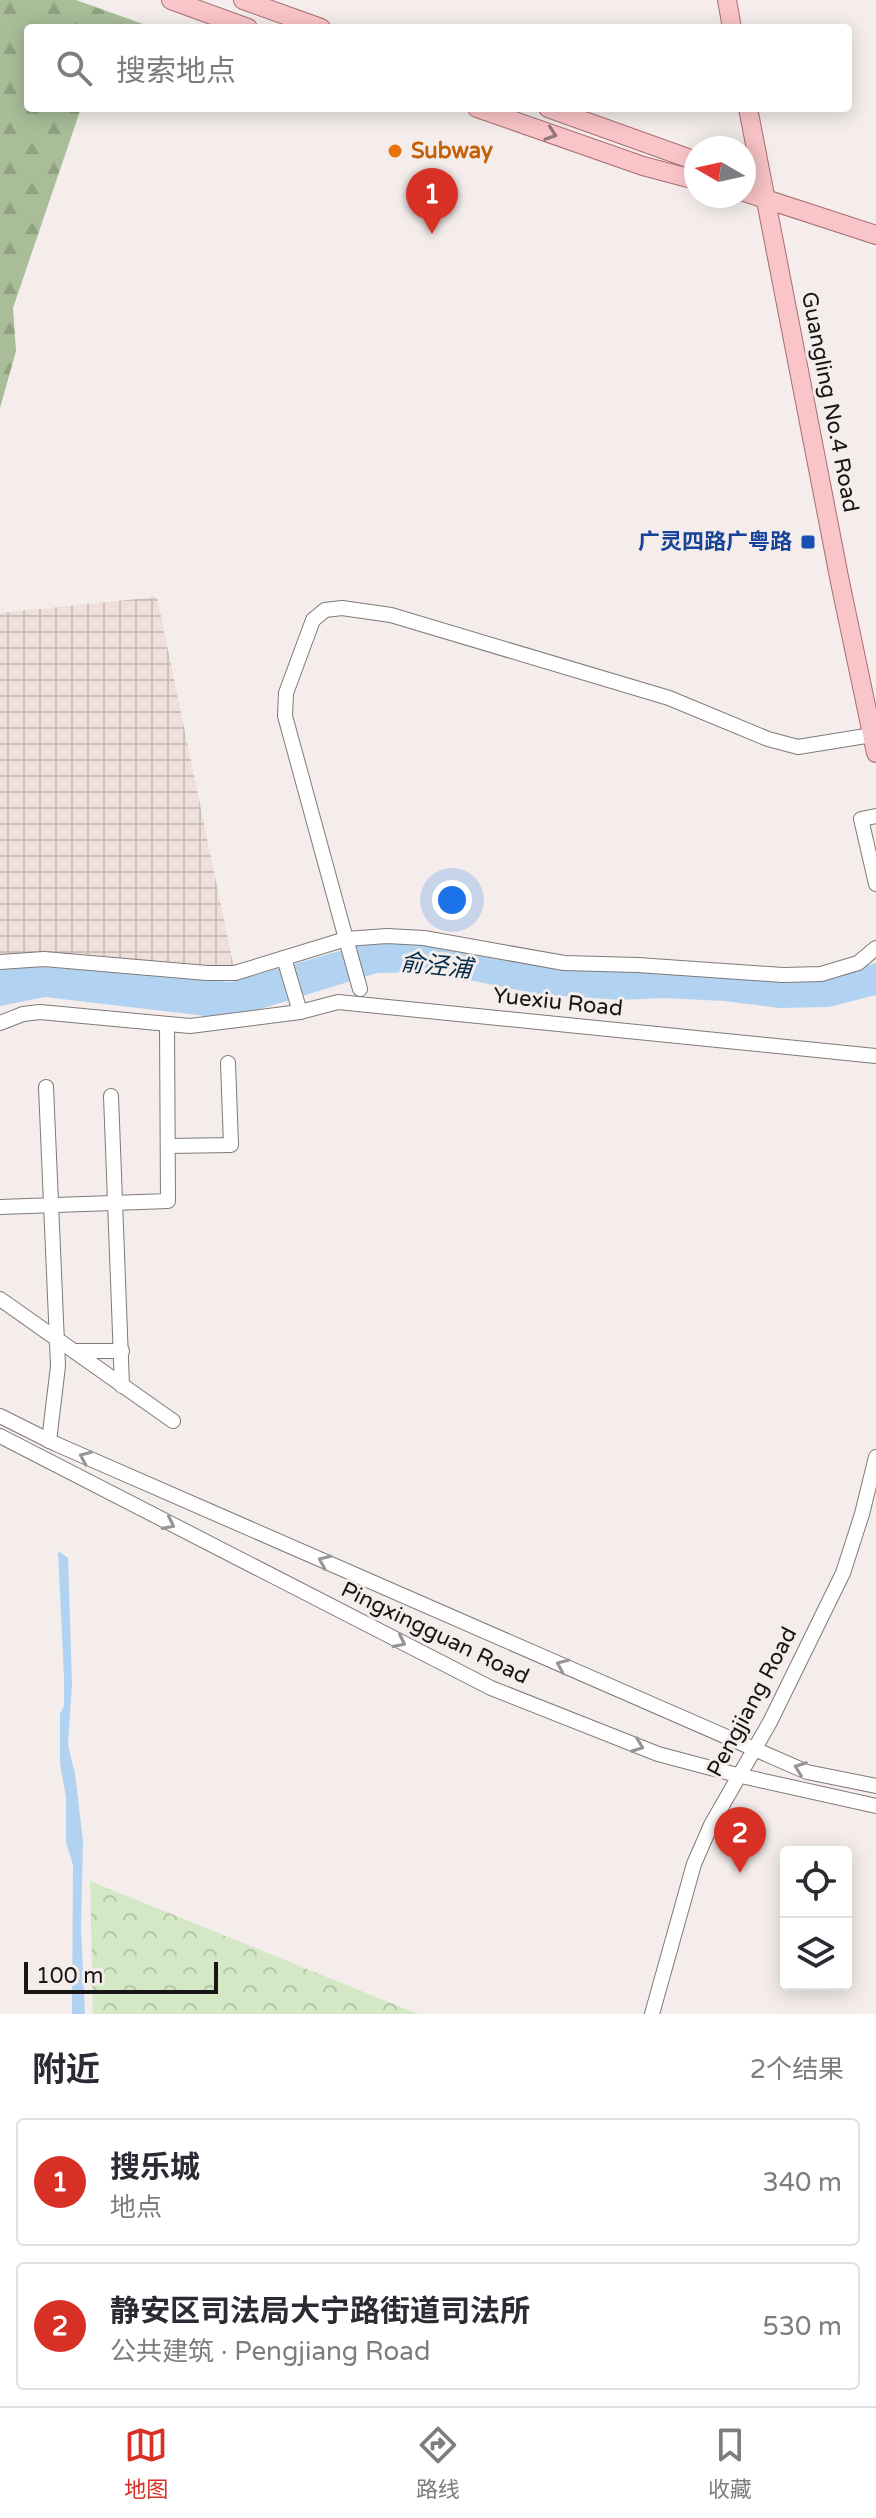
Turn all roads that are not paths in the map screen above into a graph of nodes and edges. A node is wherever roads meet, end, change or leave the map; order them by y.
1 (171, 0) edge
2 (243, 0) edge
3 (727, 0) edge
4 (237, 24) edge
5 (310, 24) edge
6 (731, 24) edge
7 (488, 112) edge
8 (559, 112) edge
9 (749, 112) edge
10 (684, 157) edge
11 (684, 177) edge
12 (756, 194) edge
13 (766, 198) junction
14 (876, 235) edge
15 (874, 744) edge
16 (876, 816) edge
17 (876, 884) edge
18 (346, 942) junction
19 (876, 948) edge
20 (284, 958) junction
21 (0, 962) edge
22 (360, 989) dead end
23 (300, 1012) junction
24 (0, 1023) edge
25 (167, 1024) junction
26 (876, 1056) edge
27 (228, 1063) dead end
28 (46, 1087) dead end
29 (111, 1096) dead end
30 (168, 1146) junction
31 (113, 1204) junction
32 (51, 1206) junction
33 (0, 1207) edge
34 (0, 1299) edge
35 (57, 1340) junction
36 (73, 1351) junction
37 (122, 1351) junction
38 (122, 1386) junction
39 (0, 1416) edge
40 (173, 1421) dead end
41 (0, 1436) edge
42 (49, 1441) junction
43 (876, 1457) edge
44 (754, 1748) junction
45 (738, 1775) junction
46 (876, 1786) edge
47 (876, 1806) edge
48 (652, 2014) edge

1 - 4 main road
2 - 5 main road
3 - 6 main road
7 -> 11 main road
8 - 10 main road
9 - 13 main road, Guangling No.4 Road
12 - 13 main road
13 - 14 main road
13 - 15 main road, Guangling No.4 Road
15 - 18 street
16 - 17 street
18 - 19 street
18 - 20 street
18 - 22 street
20 - 21 street
20 - 23 street
23 - 25 street, Yuexiu Road
23 - 26 street, Yuexiu Road
24 - 25 street, Yuexiu Road
25 - 30 street
27 - 30 street
28 - 32 street
29 - 31 street
30 - 31 street
31 - 32 street
31 - 37 street
32 - 33 street
32 - 35 street
34 - 35 street
35 - 36 street
35 - 42 street
36 - 37 street
36 - 38 street
37 - 38 street
38 - 40 street
39 - 42 street, Pingxingguan Road
41 -> 45 street, Pingxingguan Road
44 -> 42 street, Pingxingguan Road
43 - 44 street, Pengjiang Road
44 - 45 street, Pengjiang Road
46 -> 44 street, Pingxingguan Road
45 - 47 street, Pingxingguan Road
45 - 48 street, Pengjiang Road

